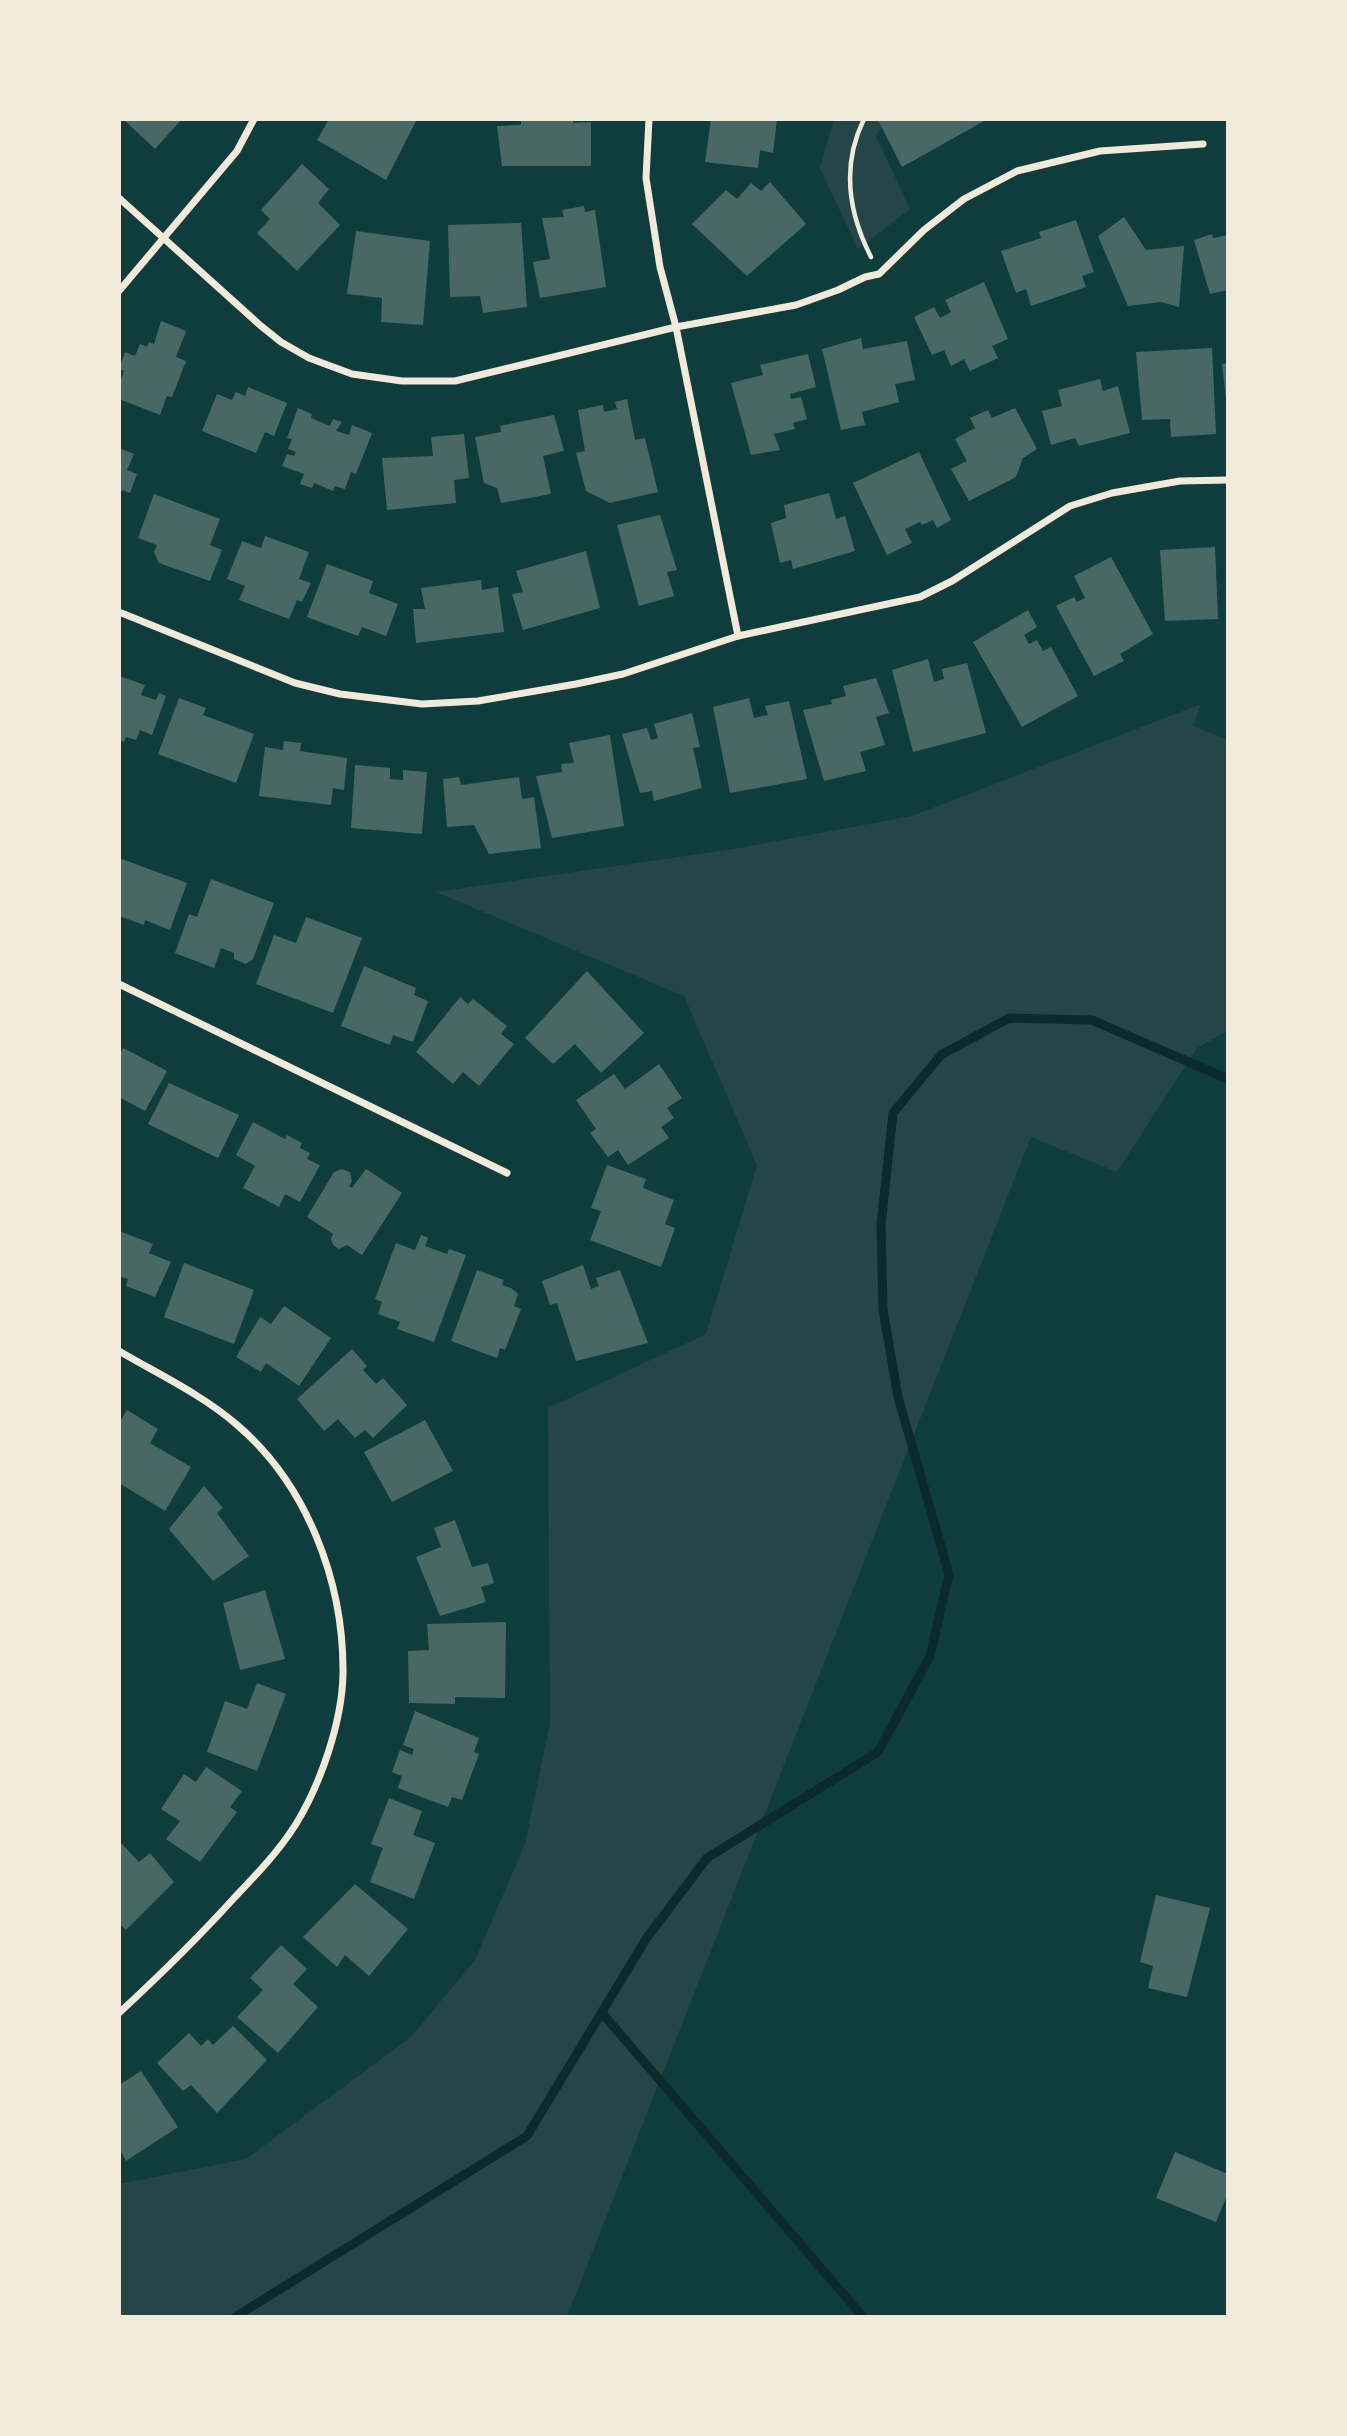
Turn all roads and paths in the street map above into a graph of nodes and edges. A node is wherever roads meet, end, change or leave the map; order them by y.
1 (254, 119) edge
2 (649, 119) edge
3 (863, 119) edge
4 (1203, 144) dead end
5 (119, 198) edge
6 (164, 239) junction
7 (879, 274) junction
8 (119, 291) edge
9 (676, 327) junction
10 (1228, 480) edge
11 (119, 612) edge
12 (737, 636) junction
13 (119, 984) edge
14 (507, 1173) dead end
15 (119, 1351) edge
16 (119, 2013) edge

1 - 6 street
2 - 9 street
3 - 7 path
4 - 7 street
5 - 6 street
6 - 8 street
6 - 9 street
7 - 9 street
9 - 12 street
10 - 12 street
11 - 12 street
13 - 14 street
15 - 16 street

